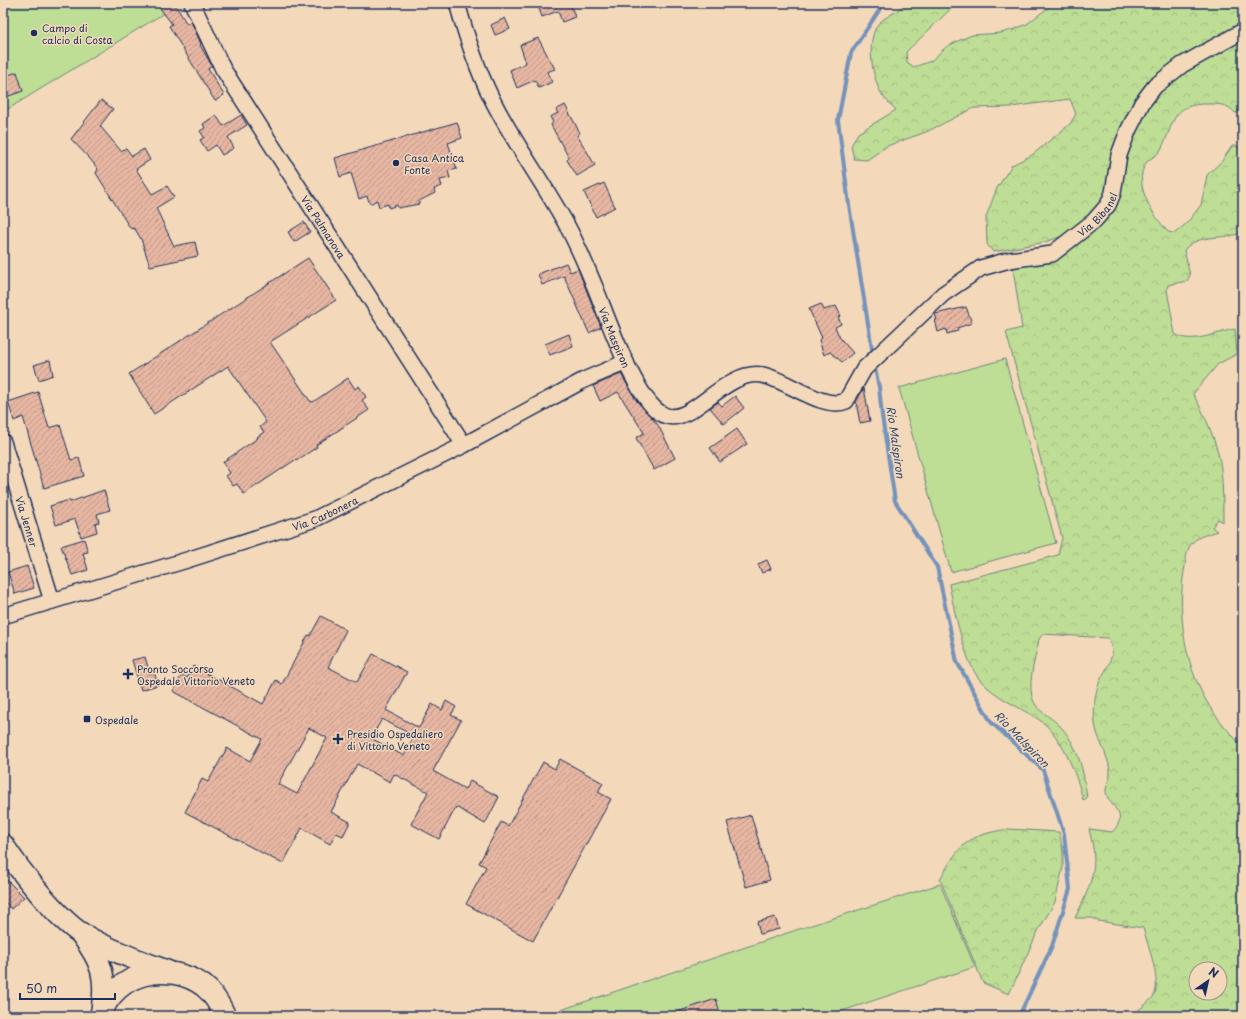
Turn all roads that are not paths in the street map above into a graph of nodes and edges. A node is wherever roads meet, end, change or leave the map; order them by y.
1 (192, 3) edge
2 (457, 3) edge
3 (1243, 31) edge
4 (893, 341) joint
5 (626, 362) junction
6 (3, 442) edge
7 (464, 445) junction
8 (52, 600) junction
9 (3, 616) edge
10 (3, 845) edge
11 (81, 933) junction
12 (169, 972) junction
13 (101, 1013) edge
14 (225, 1016) edge

1 - 7 street, Via Palmanova
2 - 5 street, Via Maspiron
3 - 4 street, Via Bibanel
4 - 5 street, Via Maspiron
5 - 7 street, Via Carbonera
6 - 8 street, Via Jenner
7 - 8 street, Via Carbonera
8 - 9 street, Via Carbonera
10 - 11 street
11 - 12 street
11 - 13 street
12 - 13 street
12 - 14 street

